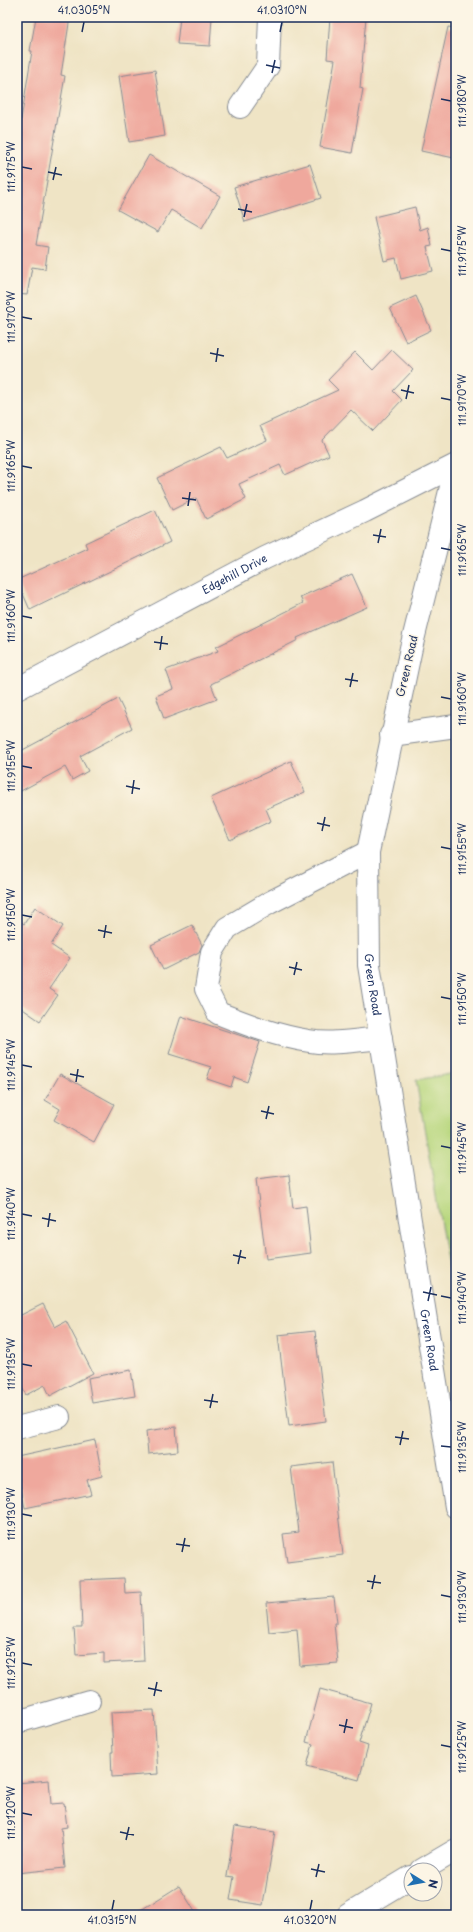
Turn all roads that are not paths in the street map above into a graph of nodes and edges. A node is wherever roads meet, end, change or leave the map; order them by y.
1 (270, 17) edge
2 (240, 107) dead end
3 (456, 466) edge
4 (17, 689) edge
5 (456, 726) edge
6 (391, 735) junction
7 (368, 852) junction
8 (381, 1038) junction
9 (58, 1417) dead end
10 (17, 1428) edge
11 (456, 1507) edge
12 (90, 1701) dead end
13 (17, 1722) edge
14 (456, 1850) edge
15 (436, 1862) edge
16 (403, 1882) edge
17 (348, 1915) edge

1 - 2 street
3 - 4 street, Edgehill Drive
3 - 6 street, Green Road
5 - 6 street
6 - 7 street, Green Road
7 - 8 street, Green Road
7 - 8 street
8 - 11 street, Green Road
9 - 10 street
12 - 13 street
14 - 15 street
16 - 17 street

